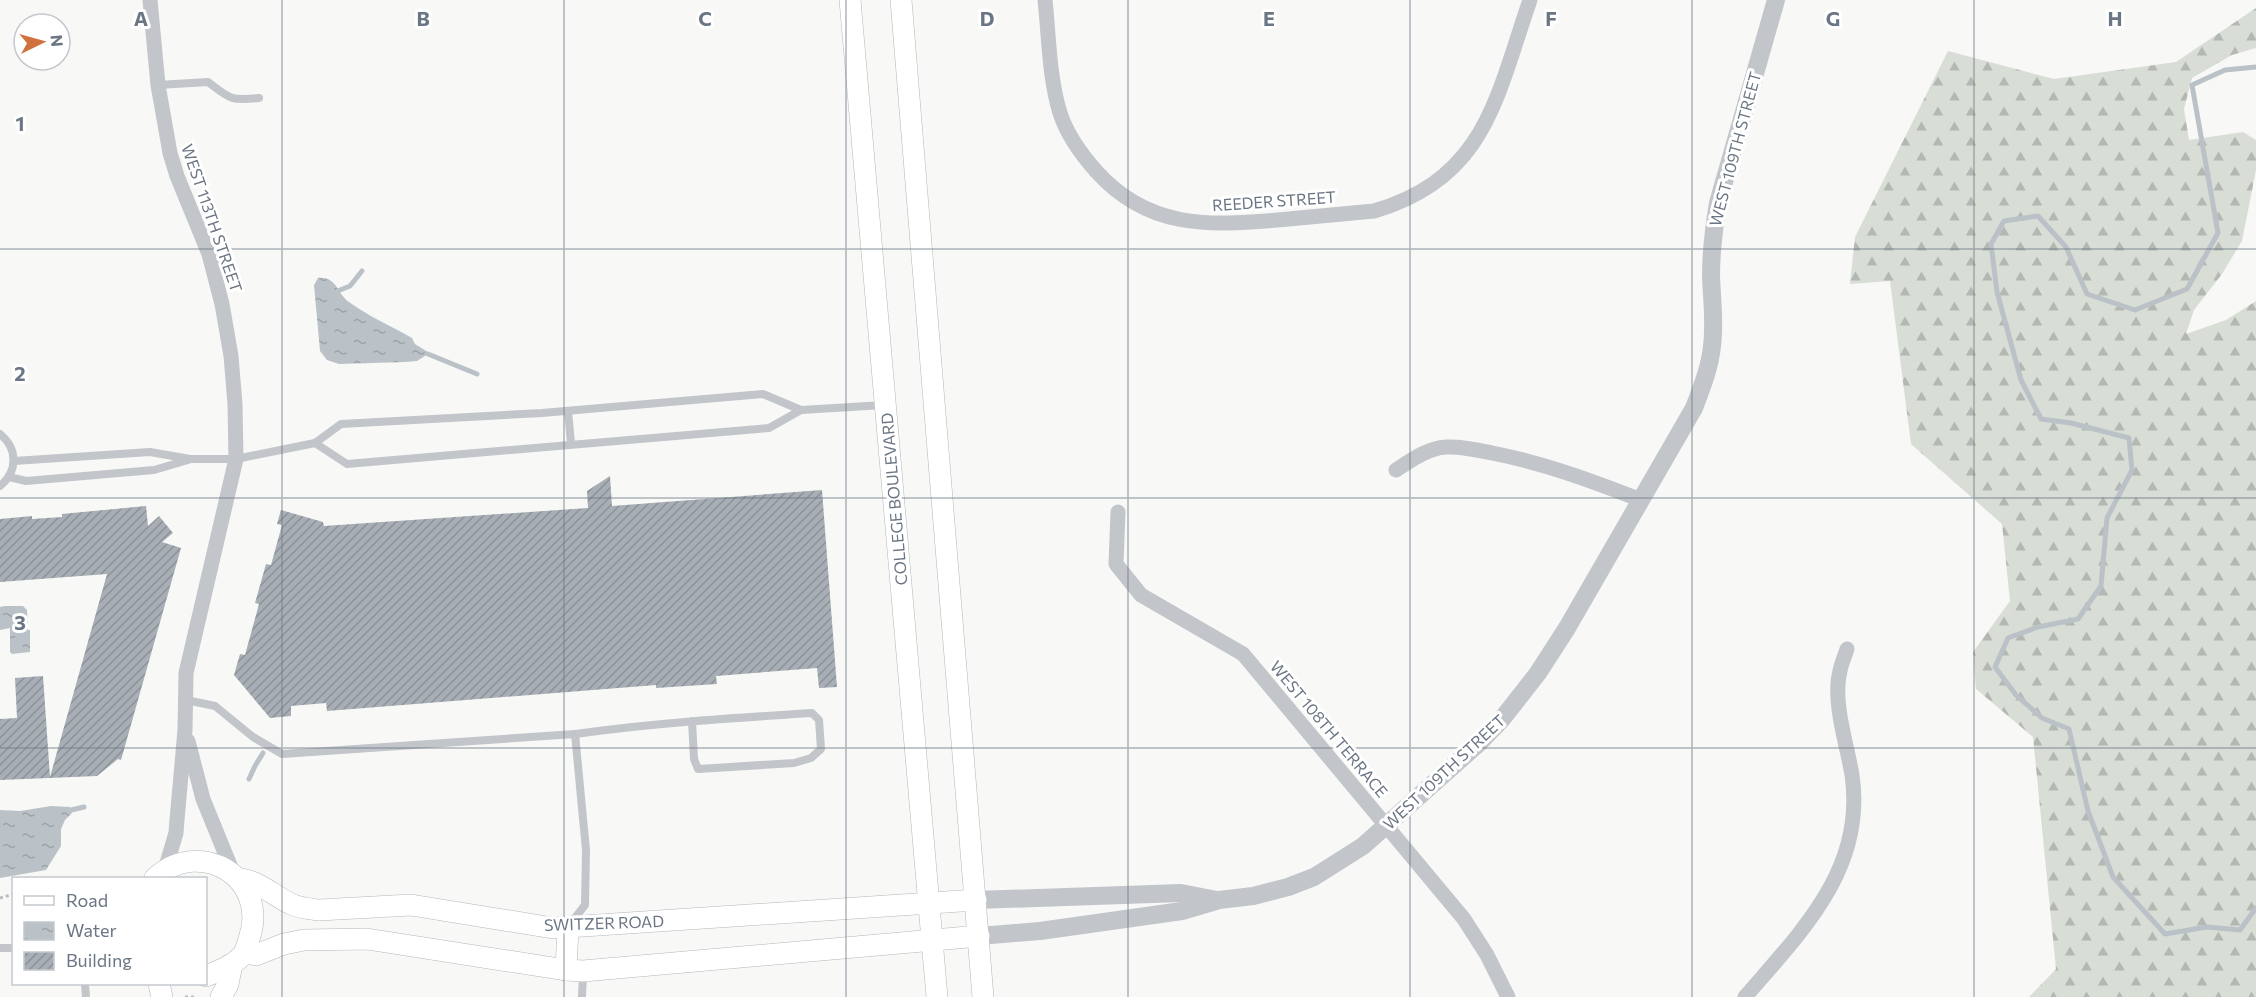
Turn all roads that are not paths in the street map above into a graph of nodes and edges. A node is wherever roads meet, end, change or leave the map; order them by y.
1 (150, 0) edge
2 (850, 0) edge
3 (901, 0) edge
4 (1045, 0) edge
5 (1530, 0) edge
6 (1776, 0) edge
7 (158, 85) junction
8 (259, 98) dead end
9 (886, 405) junction
10 (801, 410) junction
11 (568, 411) junction
12 (0, 434) edge
13 (315, 443) junction
14 (571, 443) junction
15 (190, 459) junction
16 (237, 459) junction
17 (14, 461) junction
18 (1396, 470) dead end
19 (9, 477) junction
20 (0, 486) edge
21 (1641, 500) junction
22 (1118, 513) dead end
23 (1847, 649) dead end
24 (186, 700) junction
25 (693, 721) junction
26 (185, 730) junction
27 (575, 734) junction
28 (1386, 826) junction
29 (160, 874) edge
30 (237, 877) junction
31 (1089, 896) junction
32 (976, 900) junction
33 (1219, 900) junction
34 (929, 902) junction
35 (1091, 924) junction
36 (568, 928) junction
37 (979, 936) junction
38 (932, 940) junction
39 (238, 959) junction
40 (574, 970) junction
41 (207, 975) edge
42 (221, 997) edge
43 (582, 997) edge
44 (938, 997) edge
45 (984, 997) edge
46 (1508, 997) edge
47 (1745, 997) edge

1 - 7 street, WEST 113TH STREET
2 - 9 main road, COLLEGE BOULEVARD
3 - 32 main road
4 - 5 street, REEDER STREET
6 - 21 street, WEST 109TH STREET
7 - 8 lane
7 - 16 street, WEST 113TH STREET
9 - 10 lane
9 - 34 main road, COLLEGE BOULEVARD
10 - 11 lane
10 - 14 lane
11 - 13 lane
11 - 14 lane
12 - 17 lane
13 - 14 lane
13 - 16 lane
15 - 16 lane
15 - 17 lane
15 - 19 lane
16 - 24 street, WEST 113TH STREET
17 - 19 lane
18 - 21 street
19 - 20 lane
21 - 28 street, WEST 109TH STREET
22 - 28 street, WEST 108TH TERRACE
23 - 47 street
24 - 26 street, WEST 113TH STREET
24 - 27 lane
25 - 25 lane
25 - 27 lane
26 - 29 street, WEST 113TH STREET
26 - 30 street, WEST 113TH STREET
27 - 36 lane
28 - 33 street, WEST 109TH STREET
28 - 46 street, WEST 108TH TERRACE
29 - 30 main road, SWITZER ROAD
30 - 36 main road, SWITZER ROAD
30 - 39 main road
31 - 32 street, WEST 109TH STREET
31 - 33 street, WEST 109TH STREET
31 - 35 street
32 - 34 main road, SWITZER ROAD
32 - 37 main road
33 - 35 street, WEST 109TH STREET
34 - 36 main road, SWITZER ROAD
34 - 38 main road, COLLEGE BOULEVARD
35 - 37 street, WEST 109TH STREET
36 - 40 main road
37 - 38 main road
37 - 45 main road
38 - 40 main road
38 - 44 main road, COLLEGE BOULEVARD
39 - 40 main road
39 - 41 main road
39 - 42 main road
40 - 43 lane

